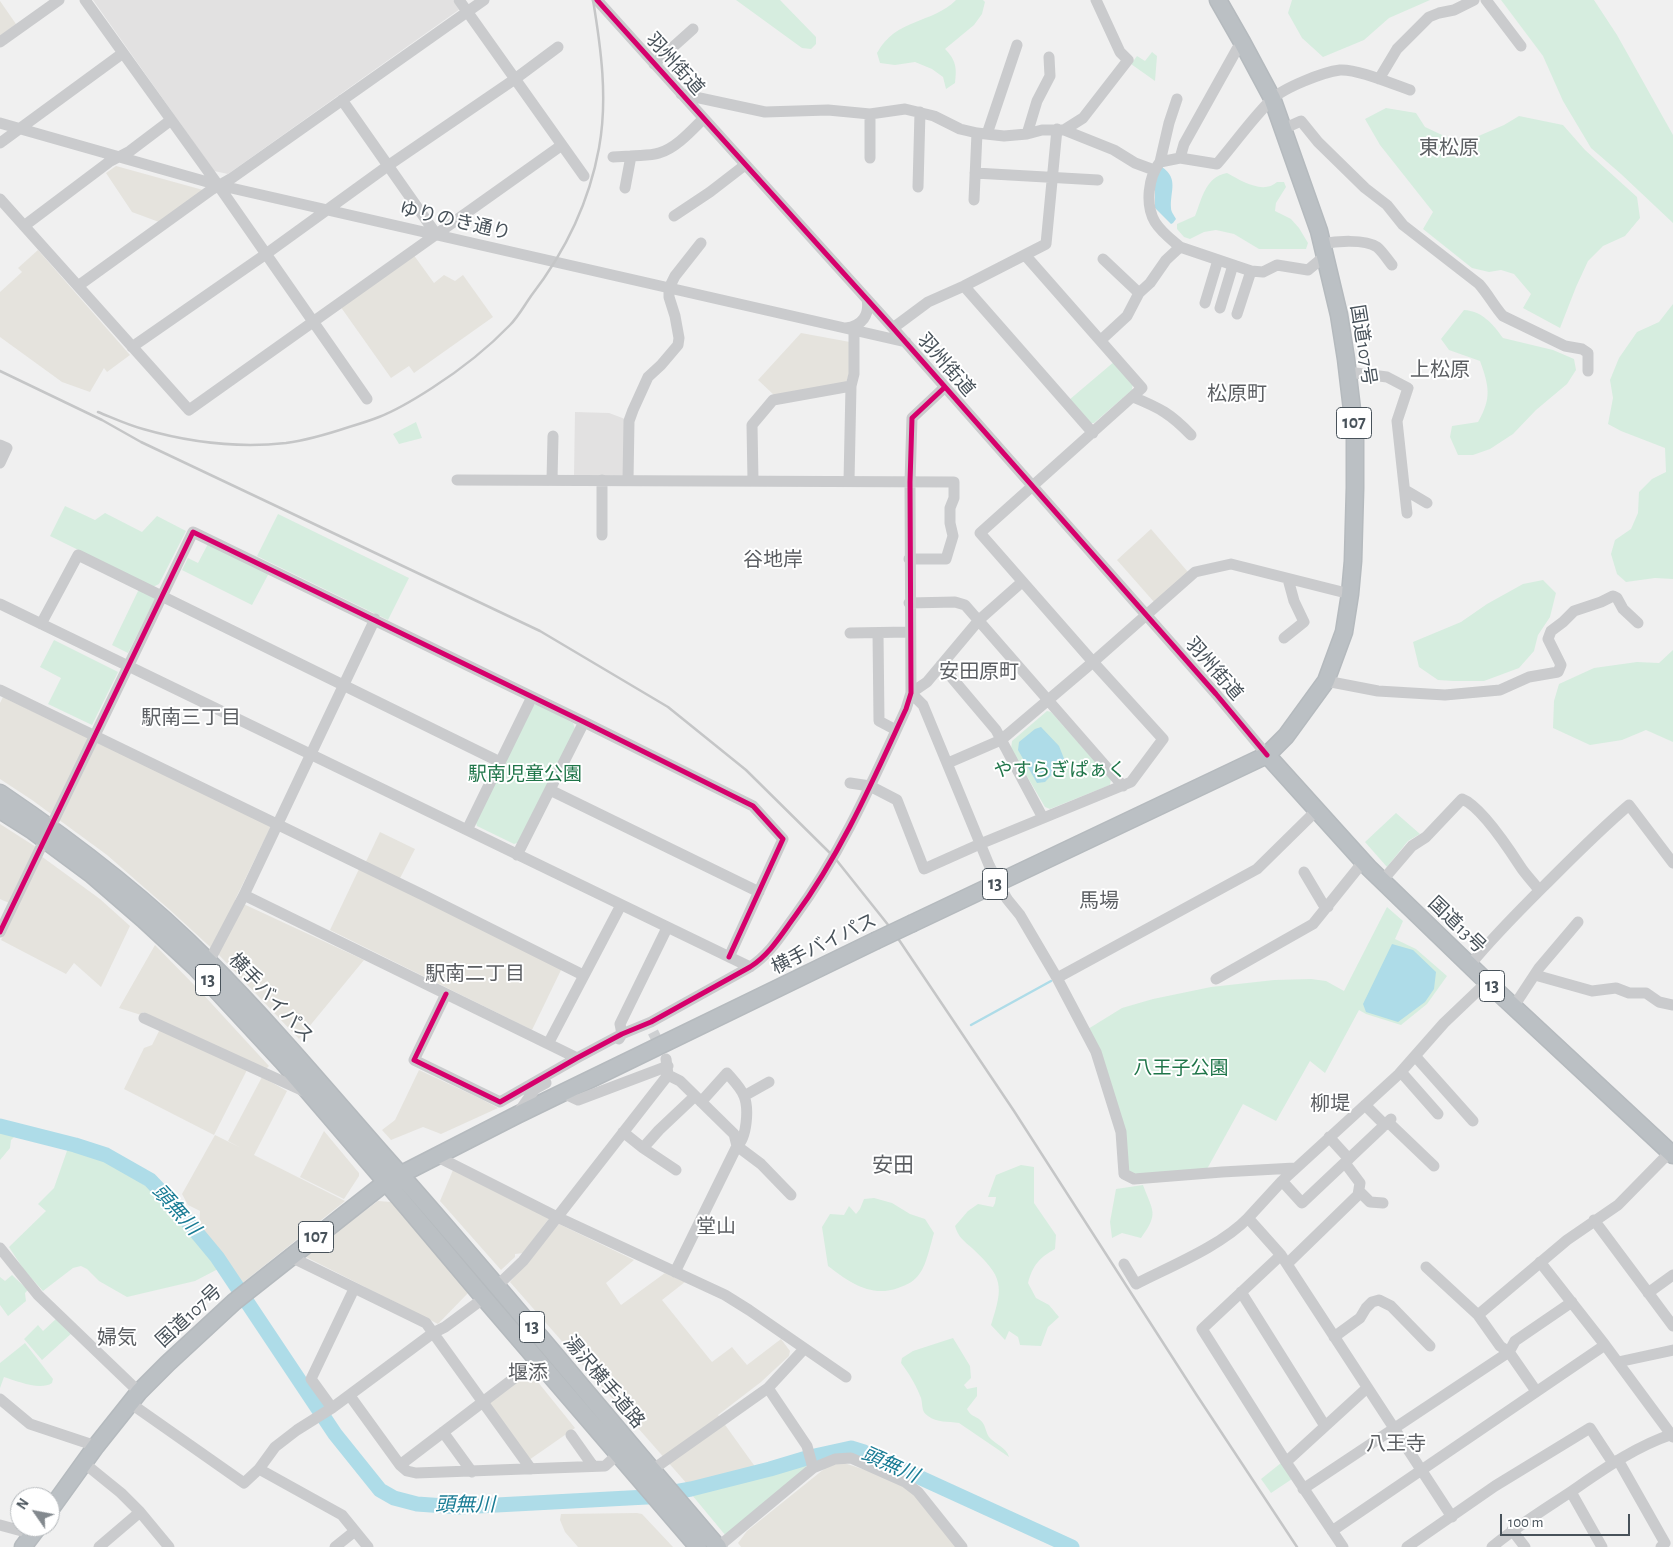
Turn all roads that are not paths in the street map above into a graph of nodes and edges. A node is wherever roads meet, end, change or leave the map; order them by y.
1 (59, 0) edge
2 (85, 0) edge
3 (459, 0) edge
4 (484, 0) edge
5 (597, 0) edge
6 (1096, 0) edge
7 (1218, 0) edge
8 (1474, 0) edge
9 (1486, 0) edge
10 (468, 12) junction
11 (693, 29) dead end
12 (0, 42) edge
13 (1017, 45) dead end
14 (1244, 45) junction
15 (1521, 46) dead end
16 (558, 47) dead end
17 (123, 53) junction
18 (1049, 57) dead end
19 (654, 64) junction
20 (516, 79) junction
21 (1379, 79) junction
22 (1410, 90) dead end
23 (681, 94) junction
24 (1272, 98) junction
25 (1177, 99) dead end
26 (342, 100) junction
27 (920, 112) junction
28 (870, 114) junction
29 (703, 119) junction
30 (171, 120) junction
31 (0, 123) edge
32 (20, 128) junction
33 (1283, 129) junction
34 (1060, 130) junction
35 (982, 134) junction
36 (1027, 134) junction
37 (0, 143) edge
38 (562, 145) junction
39 (120, 156) junction
40 (631, 156) junction
41 (614, 157) dead end
42 (870, 158) dead end
43 (1180, 158) junction
44 (745, 165) junction
45 (389, 166) junction
46 (1157, 166) junction
47 (976, 173) junction
48 (584, 176) dead end
49 (1052, 178) junction
50 (1098, 180) dead end
51 (218, 185) junction
52 (918, 187) dead end
53 (625, 188) dead end
54 (0, 199) edge
55 (974, 200) dead end
56 (327, 210) junction
57 (674, 216) dead end
58 (24, 226) junction
59 (436, 234) junction
60 (701, 243) dead end
61 (1180, 247) junction
62 (1324, 249) junction
63 (266, 254) junction
64 (1025, 255) junction
65 (1104, 259) dead end
66 (1218, 260) junction
67 (1392, 265) dead end
68 (1233, 266) junction
69 (1251, 271) junction
70 (78, 286) junction
71 (964, 286) junction
72 (669, 288) junction
73 (1139, 293) junction
74 (867, 299) junction
75 (1204, 303) dead end
76 (1220, 308) dead end
77 (1237, 314) dead end
78 (314, 320) junction
79 (893, 328) junction
80 (849, 329) junction
81 (1101, 340) junction
82 (906, 342) junction
83 (132, 347) junction
84 (1588, 371) dead end
85 (1348, 372) junction
86 (851, 386) junction
87 (945, 387) junction
88 (1133, 397) junction
89 (367, 399) dead end
90 (1093, 433) junction
91 (1191, 435) dead end
92 (553, 436) dead end
93 (0, 445) edge
94 (0, 463) edge
95 (458, 480) dead end
96 (552, 480) junction
97 (602, 480) junction
98 (628, 480) junction
99 (753, 480) junction
100 (849, 481) junction
101 (910, 482) junction
102 (1033, 486) junction
103 (1405, 490) junction
104 (1426, 503) dead end
105 (1407, 514) dead end
106 (602, 535) dead end
107 (910, 559) junction
108 (1288, 579) junction
109 (1022, 582) junction
110 (1350, 594) junction
111 (162, 596) junction
112 (910, 603) junction
113 (0, 604) edge
114 (1147, 614) junction
115 (375, 619) junction
116 (979, 620) junction
117 (1638, 623) dead end
118 (41, 624) junction
119 (909, 632) junction
120 (850, 633) dead end
121 (878, 633) junction
122 (1284, 638) dead end
123 (1093, 662) junction
124 (128, 665) junction
125 (942, 665) junction
126 (1326, 681) junction
127 (343, 686) junction
128 (0, 690) edge
129 (910, 693) junction
130 (532, 697) junction
131 (1048, 700) junction
132 (584, 722) junction
133 (896, 730) junction
134 (94, 736) junction
135 (1001, 740) junction
136 (311, 754) junction
137 (1267, 755) junction
138 (500, 762) junction
139 (948, 763) junction
140 (850, 783) dead end
141 (870, 786) junction
142 (1123, 786) junction
143 (550, 790) junction
144 (0, 793) edge
145 (0, 810) edge
146 (1317, 810) junction
147 (1043, 818) junction
148 (277, 825) junction
149 (467, 830) junction
150 (47, 833) junction
151 (980, 844) junction
152 (517, 855) junction
153 (1364, 862) junction
154 (1673, 862) edge
155 (989, 865) tunnel mouth
156 (1304, 872) dead end
157 (1382, 881) junction
158 (1540, 890) junction
159 (759, 892) junction
160 (244, 895) junction
161 (1007, 899) tunnel mouth
162 (620, 905) junction
163 (1328, 907) junction
164 (1578, 922) dead end
165 (667, 928) junction
166 (0, 932) edge
167 (728, 957) junction
168 (208, 960) junction
169 (1470, 965) junction
170 (750, 967) junction
171 (583, 975) junction
172 (1535, 975) junction
173 (1057, 978) junction
174 (1216, 979) dead end
175 (1487, 982) junction
176 (446, 994) junction
177 (1673, 1005) edge
178 (1514, 1006) junction
179 (144, 1018) dead end
180 (622, 1034) junction
181 (548, 1044) junction
182 (1415, 1056) junction
183 (577, 1058) junction
184 (668, 1067) junction
185 (1401, 1072) junction
186 (769, 1082) dead end
187 (564, 1093) junction
188 (310, 1094) junction
189 (744, 1096) junction
190 (698, 1099) junction
191 (1365, 1105) junction
192 (1438, 1114) dead end
193 (517, 1115) junction
194 (1473, 1121) dead end
195 (1388, 1122) junction
196 (623, 1132) junction
197 (1329, 1137) junction
198 (737, 1146) junction
199 (643, 1148) junction
200 (1672, 1153) edge
201 (436, 1156) junction
202 (1347, 1161) junction
203 (1434, 1166) dead end
204 (1295, 1168) junction
205 (676, 1170) dead end
206 (401, 1175) junction
207 (1282, 1181) junction
208 (386, 1182) junction
209 (1359, 1191) junction
210 (791, 1195) dead end
211 (1384, 1203) dead end
212 (557, 1217) junction
213 (1248, 1218) junction
214 (1594, 1220) junction
215 (0, 1248) edge
216 (291, 1257) junction
217 (1284, 1259) junction
218 (0, 1261) edge
219 (1540, 1262) junction
220 (1124, 1264) dead end
221 (12, 1265) junction
222 (1426, 1267) dead end
223 (675, 1272) junction
224 (1673, 1275) edge
225 (497, 1286) junction
226 (354, 1289) junction
227 (1241, 1292) junction
228 (1648, 1292) junction
229 (484, 1298) junction
230 (1572, 1302) junction
231 (1478, 1315) junction
232 (1673, 1326) edge
233 (433, 1333) junction
234 (1334, 1337) junction
235 (1605, 1345) junction
236 (1430, 1346) dead end
237 (804, 1349) junction
238 (1673, 1350) edge
239 (1509, 1352) junction
240 (538, 1360) junction
241 (1618, 1362) junction
242 (846, 1377) dead end
243 (768, 1388) junction
244 (1367, 1388) junction
245 (1536, 1390) junction
246 (350, 1396) junction
247 (135, 1398) junction
248 (0, 1399) edge
249 (483, 1403) junction
250 (326, 1412) junction
251 (1325, 1426) junction
252 (1394, 1429) junction
253 (443, 1432) junction
254 (571, 1435) dead end
255 (1672, 1435) edge
256 (96, 1446) junction
257 (618, 1454) junction
258 (1616, 1461) junction
259 (1286, 1462) junction
260 (84, 1463) junction
261 (400, 1465) junction
262 (812, 1465) junction
263 (593, 1466) junction
264 (259, 1469) junction
265 (531, 1470) junction
266 (1421, 1471) junction
267 (472, 1472) junction
268 (652, 1478) junction
269 (1303, 1489) junction
270 (1571, 1492) junction
271 (60, 1496) edge
272 (674, 1506) junction
273 (140, 1512) junction
274 (1452, 1517) junction
275 (1512, 1530) junction
276 (354, 1531) junction
277 (1332, 1531) junction
278 (1413, 1546) edge
279 (99, 1547) edge
280 (169, 1547) edge
281 (336, 1547) edge
282 (368, 1547) edge
283 (698, 1547) edge
284 (718, 1547) edge
285 (962, 1547) edge
286 (1343, 1547) edge
287 (1492, 1547) edge
288 (1525, 1547) edge
289 (1602, 1547) edge
290 (1661, 1547) edge

1 - 12 street
2 - 17 street
3 - 10 street
4 - 10 street
5 - 19 street, 羽州街道
6 - 34 street
7 - 14 highway, 国道107号 / 107
8 - 21 street
9 - 15 street
10 - 20 street
10 - 26 street
11 - 19 street
13 - 35 street
14 - 24 highway, 国道107号 / 107
14 - 43 street
16 - 20 street
17 - 30 street
17 - 32 street
18 - 36 street
19 - 23 street, 羽州街道
20 - 38 street
20 - 45 street
21 - 22 street
21 - 24 street
23 - 28 street
23 - 29 street, 羽州街道
24 - 33 highway, 国道107号 / 107
24 - 43 street
25 - 46 street
26 - 45 street
26 - 51 street
27 - 28 street
27 - 35 street
27 - 52 street
28 - 42 street
29 - 40 street
29 - 44 street, 羽州街道
30 - 39 street
30 - 51 street
31 - 32 street, ゆりのき通り
32 - 37 street
32 - 39 street, ゆりのき通り
33 - 62 highway, 国道107号 / 107
33 - 84 street
34 - 36 street
34 - 46 street
34 - 49 street
35 - 36 street
35 - 47 street
38 - 48 street
38 - 59 street
39 - 51 street, ゆりのき通り
39 - 58 street
40 - 41 street
40 - 53 street
43 - 46 street
44 - 57 street
44 - 74 street, 羽州街道
45 - 56 street
45 - 59 street
46 - 61 street
47 - 49 street
47 - 55 street
49 - 50 street
49 - 64 street
51 - 56 street, ゆりのき通り
51 - 63 street
51 - 70 street
54 - 58 street
56 - 59 street, ゆりのき通り
56 - 63 street
58 - 70 street
59 - 72 street, ゆりのき通り
59 - 78 street
60 - 72 street
61 - 66 street
61 - 73 street
62 - 67 street
62 - 69 street
62 - 85 highway, 国道107号 / 107
63 - 78 street
63 - 83 street
64 - 71 street
64 - 81 street
65 - 73 street
66 - 68 street
66 - 75 street
68 - 69 street
68 - 76 street
69 - 77 street
70 - 83 street
71 - 79 street
71 - 90 street
72 - 80 street, ゆりのき通り
72 - 98 street
73 - 81 street
74 - 79 street, 羽州街道
74 - 80 street
78 - 83 street
78 - 89 street
79 - 82 street, 羽州街道
80 - 82 street, ゆりのき通り
80 - 86 street
81 - 88 street
82 - 87 street, 羽州街道
85 - 103 street
85 - 110 highway, 国道107号 / 107
86 - 99 street
86 - 100 street
87 - 101 street
87 - 102 street, 羽州街道
88 - 90 street
88 - 91 street
90 - 102 street
92 - 96 street
93 - 94 street
95 - 96 street
96 - 97 street
97 - 98 street
97 - 106 street
98 - 99 street
99 - 100 street
100 - 101 street
101 - 107 street
101 - 107 street
102 - 109 street
102 - 114 street, 羽州街道
103 - 104 street
103 - 105 street
107 - 112 street
108 - 110 street
108 - 114 street
108 - 122 street
109 - 116 street
109 - 123 street
110 - 126 highway, 国道107号 / 107
111 - 115 street
111 - 118 street
111 - 124 street
111 - 127 street
112 - 116 street
112 - 119 street
113 - 118 street
114 - 123 street
114 - 137 street, 羽州街道
115 - 127 street
115 - 130 street
116 - 125 street
116 - 131 street
117 - 126 street
118 - 124 street
119 - 121 street
119 - 129 street
120 - 121 street
121 - 133 street
123 - 131 street
123 - 142 street
124 - 134 street
124 - 136 street
125 - 129 street
125 - 135 street
126 - 137 highway, 国道107号 / 107
127 - 136 street
127 - 138 street
128 - 134 street
129 - 133 street
129 - 139 street
130 - 132 street
130 - 138 street
131 - 135 street
131 - 142 street
132 - 143 street
132 - 159 street
133 - 141 street
134 - 148 street
134 - 150 street
135 - 139 street
135 - 147 street
136 - 148 street
136 - 149 street
137 - 146 highway, 国道13号 / 13
137 - 187 highway, 横手バイパス / 13, bridge
138 - 149 street
139 - 151 street
140 - 141 street
141 - 151 street
141 - 170 street
142 - 147 street
143 - 152 street
143 - 159 street
144 - 150 highway, 横手バイパス / 13
145 - 150 highway, 横手バイパス / 13
146 - 153 highway, 国道13号 / 13
146 - 173 street
147 - 151 street
148 - 160 street
148 - 171 street
149 - 152 street
150 - 166 street
150 - 168 highway, 横手バイパス / 13
150 - 188 highway, 横手バイパス / 13
151 - 155 street
152 - 162 street
153 - 157 highway, 国道13号 / 13
153 - 163 street
154 - 158 street
156 - 163 street
157 - 158 street
157 - 169 highway, 国道13号 / 13
158 - 169 street
159 - 167 street
160 - 168 street
160 - 176 street
161 - 173 street
162 - 165 street
162 - 171 street
163 - 174 street
164 - 172 street
165 - 167 street
165 - 180 street
167 - 170 street
168 - 206 highway, 横手バイパス / 13
169 - 175 highway, 国道13号 / 13
170 - 180 street
171 - 181 street
172 - 177 street
172 - 178 street
173 - 204 street
175 - 178 highway, 国道13号 / 13
175 - 182 street
176 - 181 street
176 - 183 street
178 - 200 highway, 国道13号 / 13
179 - 188 street
180 - 183 street
180 - 193 street
181 - 183 street
182 - 185 street
182 - 194 street
184 - 187 street
184 - 190 street
184 - 196 street
185 - 191 street
185 - 192 street
186 - 189 street
187 - 193 highway, 横手バイパス / 13
188 - 208 highway, 横手バイパス / 13
189 - 190 street
189 - 198 street
190 - 198 street
190 - 199 street
191 - 195 street
191 - 197 street
193 - 201 highway, 横手バイパス / 13
195 - 202 street
195 - 203 street
196 - 199 street
196 - 212 street
197 - 202 street
197 - 204 street
198 - 210 street
198 - 223 street
199 - 205 street
200 - 214 street
201 - 206 highway, 横手バイパス / 13
201 - 212 street
202 - 207 street
202 - 209 street
204 - 207 street
206 - 208 highway, 横手バイパス / 13
206 - 225 highway, 湯沢横手道路 / 13
207 - 213 street
208 - 216 highway, 国道107号 / 107
208 - 229 highway, 湯沢横手道路 / 13
209 - 211 street
209 - 217 street
212 - 223 street
212 - 225 street
213 - 217 street
213 - 220 street
214 - 219 street
214 - 228 street
215 - 221 street
216 - 226 street
216 - 247 highway, 国道107号 / 107
217 - 227 street
217 - 234 street
218 - 221 street
219 - 230 street
219 - 231 street
221 - 247 street
222 - 231 street
223 - 237 street
224 - 228 street
225 - 268 highway, 湯沢横手道路 / 13
226 - 233 street
226 - 250 street
227 - 251 street
227 - 259 street
228 - 232 street
229 - 233 street
229 - 240 highway, 湯沢横手道路 / 13
230 - 235 street
230 - 239 street
231 - 239 street
233 - 246 street
233 - 249 street
234 - 236 street
234 - 244 street
235 - 241 street
235 - 245 street
237 - 242 street
237 - 243 street
238 - 241 street
239 - 245 street
239 - 252 street
240 - 249 street
240 - 257 highway, 湯沢横手道路 / 13
241 - 255 street
243 - 262 street
243 - 268 street
244 - 251 street
244 - 252 street
245 - 266 street
246 - 250 street
246 - 261 street
247 - 256 highway, 国道107号 / 107
247 - 264 street
248 - 256 street
249 - 253 street
249 - 265 street
250 - 264 street
251 - 259 street
252 - 266 street
252 - 269 street
253 - 261 street
253 - 267 street
254 - 263 street
255 - 258 street
256 - 260 highway, 国道107号 / 107
257 - 263 street
257 - 268 highway, 湯沢横手道路 / 13
258 - 270 street
258 - 274 street
258 - 290 street
259 - 269 street
260 - 271 highway, 国道107号 / 107
260 - 273 street
261 - 267 street
262 - 284 street
262 - 285 street
263 - 265 street
264 - 276 street
265 - 267 street
266 - 274 street
266 - 277 street
268 - 272 highway, 湯沢横手道路 / 13
269 - 277 street
270 - 275 street
270 - 289 street
272 - 283 highway, 湯沢横手道路 / 13
272 - 284 highway, 湯沢横手道路 / 13
273 - 279 street
273 - 280 street
274 - 278 street
275 - 287 street
275 - 288 street
276 - 281 street
276 - 282 street
277 - 286 street

